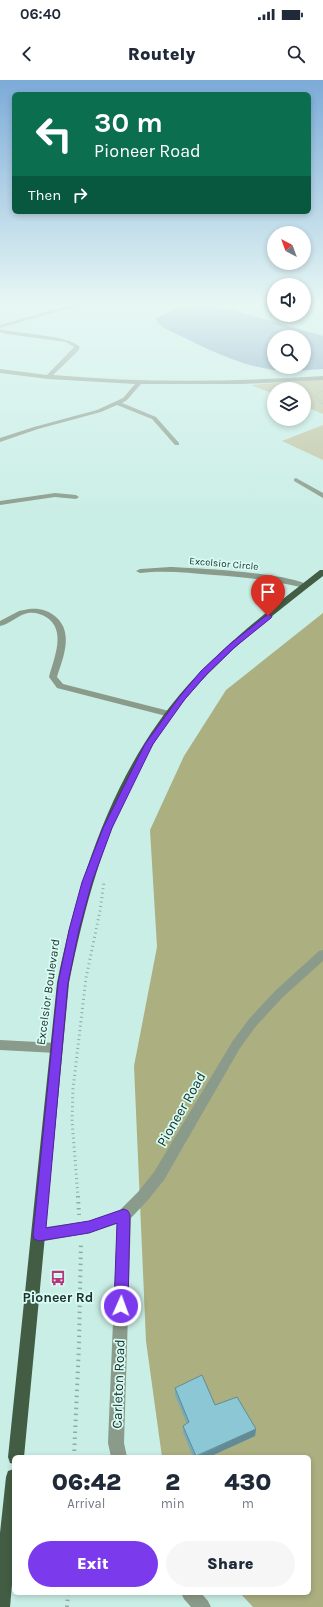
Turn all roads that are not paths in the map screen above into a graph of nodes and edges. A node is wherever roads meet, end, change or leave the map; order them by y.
1 (34, 375) edge
2 (48, 377) joint
3 (323, 378) edge
4 (139, 384) junction
5 (118, 403) junction
6 (0, 440) edge
7 (177, 444) dead end
8 (296, 480) dead end
9 (323, 496) edge
10 (76, 497) dead end
11 (0, 503) edge
12 (140, 571) dead end
13 (323, 572) edge
14 (305, 586) junction
15 (0, 624) edge
16 (170, 714) junction
17 (323, 954) edge
18 (0, 1045) edge
19 (56, 1048) junction
20 (124, 1215) junction
21 (39, 1235) junction
22 (16, 1455) edge
23 (119, 1455) edge
24 (12, 1497) edge
25 (192, 1595) edge
26 (1, 1607) edge
27 (202, 1607) edge

1 - 2 street
2 - 4 street
3 - 4 street
4 - 5 street
5 - 6 street
5 - 7 street
8 - 9 street
10 - 11 street
12 - 14 street, Excelsior Circle
13 - 14 main road, Excelsior Boulevard
14 - 16 main road, Excelsior Boulevard
15 - 16 street
16 - 19 main road, Excelsior Boulevard
17 - 20 street, Pioneer Road
18 - 19 street
19 - 21 main road, Excelsior Boulevard
20 - 21 street, Pioneer Road
20 - 23 street, Carleton Road
21 - 22 main road, Excelsior Boulevard
24 - 26 main road
25 - 27 street

